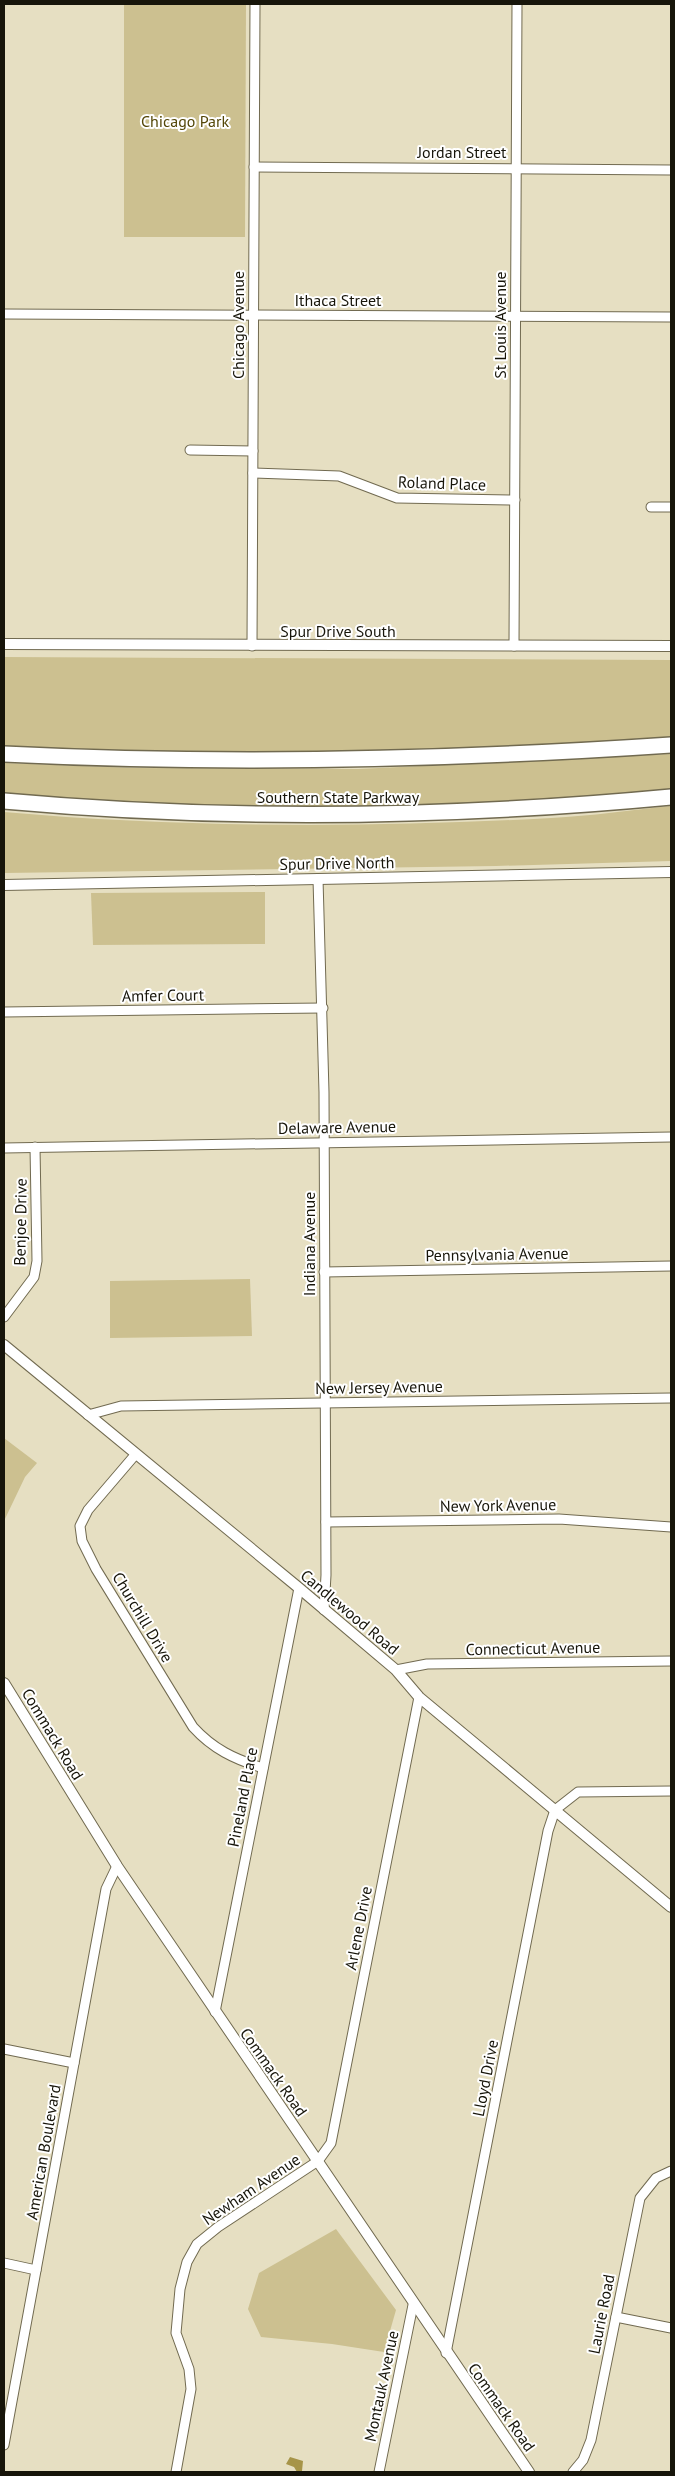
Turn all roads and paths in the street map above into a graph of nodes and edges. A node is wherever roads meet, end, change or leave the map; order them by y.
1 (255, 4) edge
2 (517, 4) edge
3 (254, 167) junction
4 (516, 167) junction
5 (671, 170) edge
6 (4, 314) edge
7 (254, 315) junction
8 (516, 316) junction
9 (671, 317) edge
10 (190, 450) dead end
11 (253, 451) junction
12 (253, 473) junction
13 (515, 500) junction
14 (651, 507) dead end
15 (671, 507) edge
16 (4, 644) edge
17 (252, 646) junction
18 (514, 646) junction
19 (671, 646) edge
20 (671, 745) edge
21 (4, 754) edge
22 (671, 797) edge
23 (4, 801) edge
24 (671, 872) edge
25 (318, 878) junction
26 (4, 885) edge
27 (323, 1008) junction
28 (4, 1012) edge
29 (671, 1137) edge
30 (324, 1142) junction
31 (35, 1147) junction
32 (4, 1148) edge
33 (671, 1266) edge
34 (324, 1272) junction
35 (4, 1317) edge
36 (4, 1346) edge
37 (671, 1398) edge
38 (325, 1403) junction
39 (88, 1416) junction
40 (135, 1455) junction
41 (326, 1522) junction
42 (671, 1527) edge
43 (299, 1588) junction
44 (324, 1610) junction
45 (671, 1661) edge
46 (396, 1670) junction
47 (4, 1683) edge
48 (419, 1697) junction
49 (263, 1768) junction
50 (671, 1791) edge
51 (555, 1810) junction
52 (117, 1866) junction
53 (671, 1907) edge
54 (215, 2012) junction
55 (4, 2049) edge
56 (74, 2063) junction
57 (318, 2161) junction
58 (671, 2171) edge
59 (4, 2264) edge
60 (36, 2270) junction
61 (413, 2305) junction
62 (616, 2317) junction
63 (671, 2328) edge
64 (446, 2353) junction
65 (4, 2445) edge
66 (176, 2472) edge
67 (379, 2472) edge
68 (529, 2472) edge
69 (573, 2472) edge

1 - 3 street, Chicago Avenue
2 - 4 street, St Louis Avenue
3 - 4 street, Jordan Street
3 - 7 street, Chicago Avenue
4 - 5 street, Jordan Street
4 - 8 street, St Louis Avenue
6 - 7 street, Ithaca Street
7 - 8 street, Ithaca Street
7 - 11 street, Chicago Avenue
8 - 9 street, Ithaca Street
8 - 13 street, St Louis Avenue
10 - 11 street
11 - 12 street, Chicago Avenue
12 - 13 street, Roland Place
12 - 17 street, Chicago Avenue
13 - 18 street, St Louis Avenue
14 - 15 street
16 - 17 street, Spur Drive South
17 - 18 street, Spur Drive South
18 - 19 street, Spur Drive South
20 - 21 highway
22 - 23 highway, Southern State Parkway
24 - 25 street, Spur Drive North
25 - 26 street, Spur Drive North
25 - 27 street, Indiana Avenue
27 - 28 street, Amfer Court
27 - 30 street, Indiana Avenue
29 - 30 street, Delaware Avenue
30 - 31 street, Delaware Avenue
30 - 34 street, Indiana Avenue
31 - 32 street, Delaware Avenue
31 - 35 street, Benjoe Drive
33 - 34 street, Pennsylvania Avenue
34 - 38 street, Indiana Avenue
36 - 39 street, Candlewood Road
37 - 38 street, New Jersey Avenue
38 - 39 street, New Jersey Avenue
38 - 41 street, Indiana Avenue
39 - 40 street, Candlewood Road
40 - 43 street, Candlewood Road
40 - 49 street, Churchill Drive
41 - 42 street, New York Avenue
41 - 44 street, Indiana Avenue
43 - 44 street, Candlewood Road
43 - 49 street, Pineland Place
44 - 46 street, Candlewood Road
45 - 46 street, Connecticut Avenue
46 - 48 street, Candlewood Road
47 - 52 street, Commack Road
48 - 51 street, Candlewood Road
48 - 57 street, Arlene Drive
49 - 54 street, Pineland Place
50 - 51 street
51 - 53 street, Candlewood Road
51 - 64 street, Lloyd Drive
52 - 54 street, Commack Road
52 - 56 street, American Boulevard
54 - 57 street, Commack Road
55 - 56 street
56 - 60 street, American Boulevard
57 - 61 street, Commack Road
57 - 66 street, Newham Avenue
58 - 62 street, Laurie Road
59 - 60 street
60 - 65 street, American Boulevard
61 - 64 street, Commack Road
61 - 67 street, Montauk Avenue
62 - 63 street
62 - 69 street, Laurie Road
64 - 68 street, Commack Road

